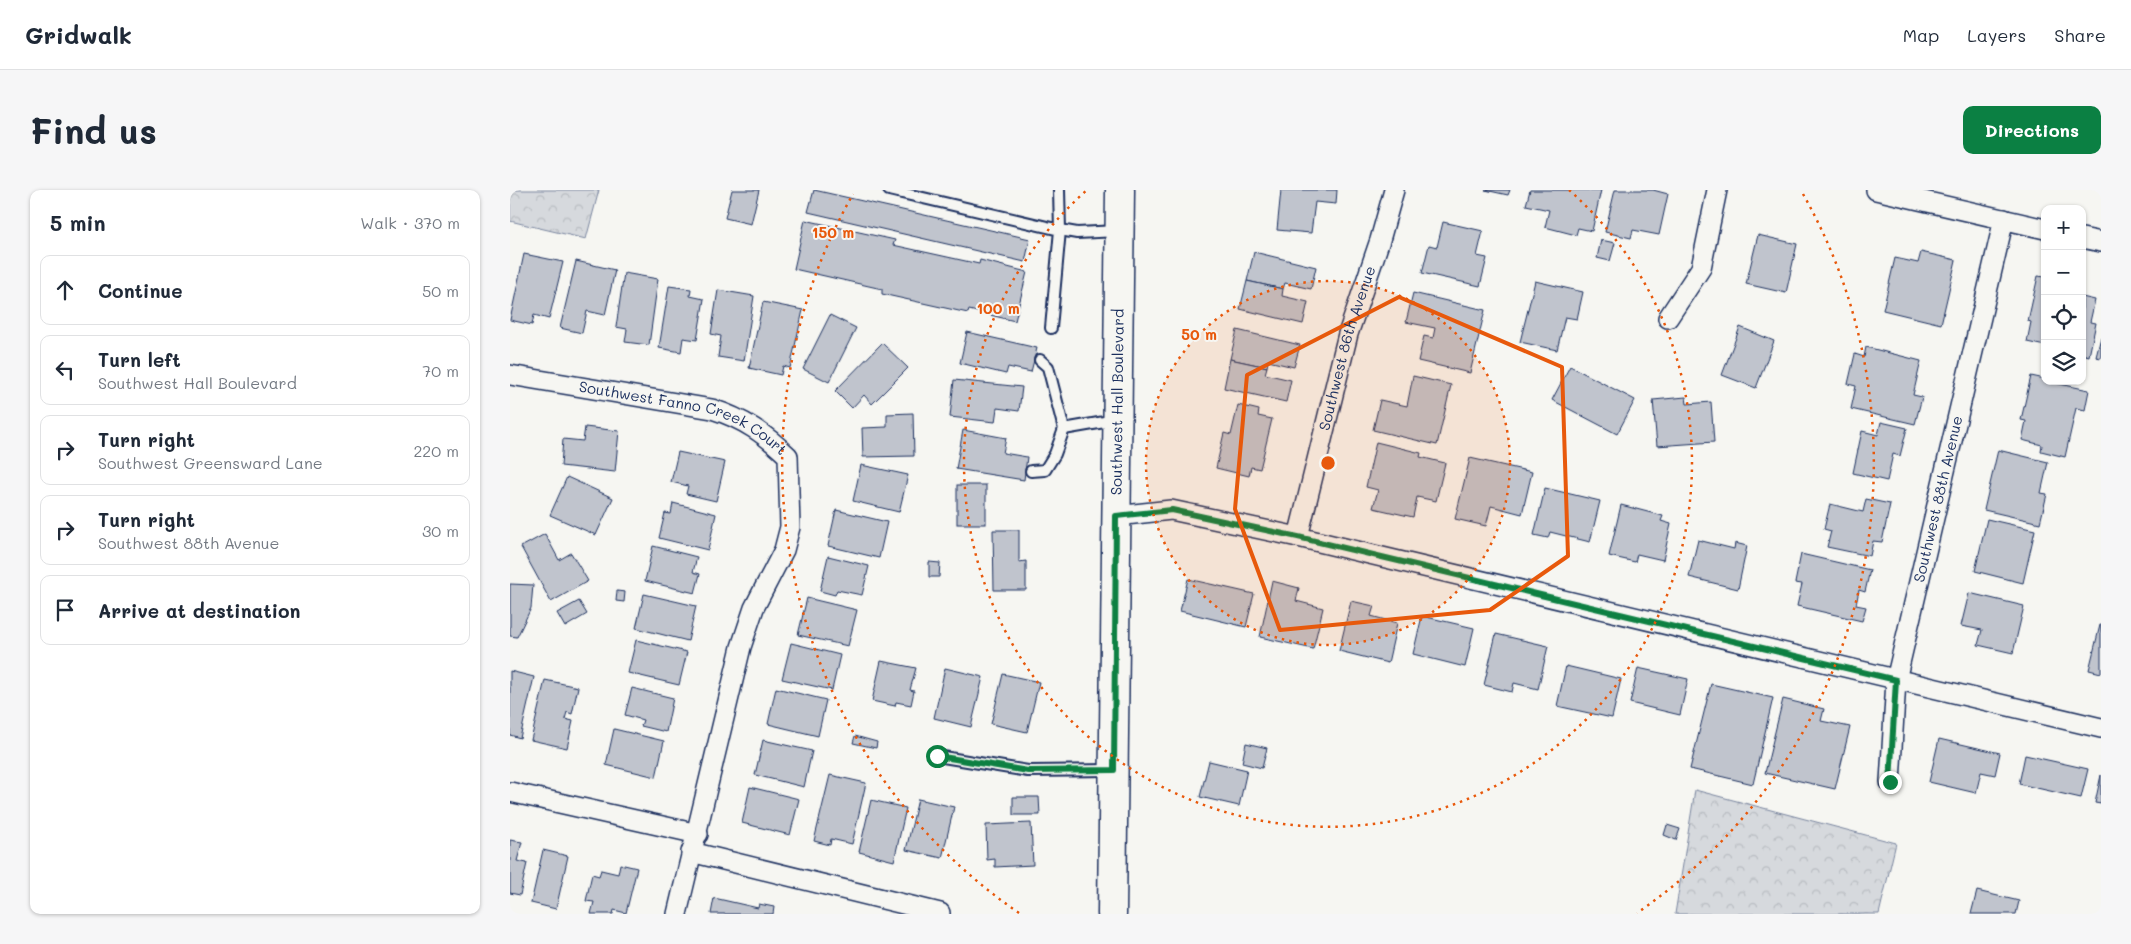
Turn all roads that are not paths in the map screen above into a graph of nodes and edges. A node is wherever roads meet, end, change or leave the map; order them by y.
1 (889, 190) edge
2 (1060, 190) edge
3 (1120, 190) edge
4 (1394, 190) edge
5 (1718, 190) edge
6 (1876, 190) edge
7 (2004, 219) junction
8 (2041, 228) edge
9 (1060, 230) junction
10 (1119, 231) junction
11 (2086, 239) edge
12 (2101, 242) edge
13 (1668, 318) dead end
14 (1051, 328) dead end
15 (1040, 360) dead end
16 (510, 375) edge
17 (1117, 420) junction
18 (1064, 429) junction
19 (1031, 471) dead end
20 (1116, 516) junction
21 (1298, 537) junction
22 (1896, 680) junction
23 (2101, 728) edge
24 (937, 756) dead end
25 (1114, 770) junction
26 (1890, 782) dead end
27 (510, 792) edge
28 (694, 843) junction
29 (940, 913) edge
30 (677, 914) edge
31 (1112, 914) edge

1 - 9 lane
2 - 9 lane
3 - 10 main road, Southwest Hall Boulevard
4 - 21 street, Southwest 86th Avenue
5 - 13 street
6 - 7 street
7 - 8 street
7 - 22 street, Southwest 88th Avenue
9 - 10 lane
9 - 14 lane
10 - 17 main road, Southwest Hall Boulevard
11 - 12 street
15 - 18 lane
16 - 28 street, Southwest Fanno Creek Court
17 - 18 lane
17 - 20 main road, Southwest Hall Boulevard
18 - 19 lane
20 - 21 street
20 - 25 main road, Southwest Hall Boulevard
21 - 22 street
22 - 23 street
22 - 26 street, Southwest 88th Avenue
24 - 25 lane
25 - 31 main road, Southwest Hall Boulevard
27 - 28 street
28 - 29 street
28 - 30 street, Southwest Fanno Creek Court

